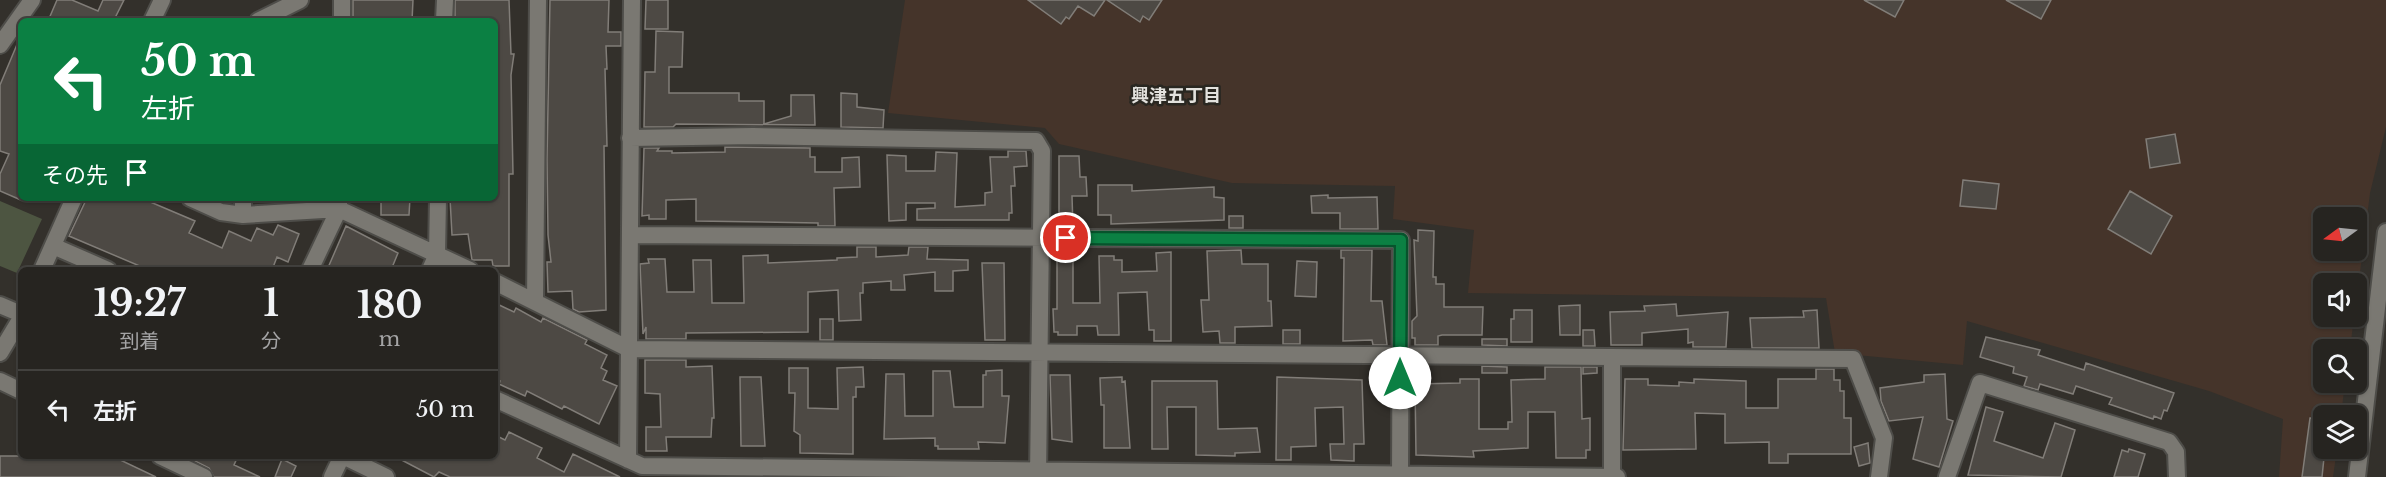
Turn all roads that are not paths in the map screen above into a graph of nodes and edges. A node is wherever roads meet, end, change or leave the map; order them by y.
1 (32, 0) edge
2 (162, 0) edge
3 (300, 0) edge
4 (342, 0) edge
5 (445, 0) edge
6 (538, 0) edge
7 (632, 0) edge
8 (19, 18) edge
9 (153, 18) edge
10 (264, 18) edge
11 (342, 18) edge
12 (444, 18) edge
13 (18, 20) edge
14 (0, 45) edge
15 (630, 138) junction
16 (73, 201) edge
17 (197, 201) edge
18 (243, 201) edge
19 (438, 201) edge
20 (339, 203) edge
21 (243, 215) junction
22 (2386, 231) edge
23 (630, 235) junction
24 (1042, 238) junction
25 (52, 246) junction
26 (437, 254) junction
27 (43, 267) edge
28 (101, 267) edge
29 (311, 267) edge
30 (430, 267) edge
31 (465, 267) edge
32 (498, 283) edge
33 (535, 301) junction
34 (0, 305) edge
35 (18, 314) edge
36 (18, 321) edge
37 (629, 349) junction
38 (1040, 350) junction
39 (0, 353) edge
40 (1399, 355) junction
41 (1612, 357) junction
42 (0, 381) edge
43 (18, 390) edge
44 (498, 400) edge
45 (166, 459) edge
46 (341, 459) edge
47 (348, 459) edge
48 (628, 460) junction
49 (1038, 474) edge
50 (1400, 475) edge
51 (204, 477) edge
52 (332, 477) edge
53 (386, 477) edge
54 (1612, 477) edge
55 (1617, 477) edge
56 (1880, 477) edge
57 (1947, 477) edge
58 (2177, 477) edge
59 (2357, 477) edge

1 - 8 street
2 - 9 street
3 - 10 street
4 - 11 street
5 - 12 street
6 - 33 street
7 - 15 street
13 - 14 street
15 - 23 street
15 - 24 street
16 - 25 street
17 - 21 street
18 - 21 street
19 - 26 street
20 - 21 street
20 - 26 street
20 - 29 street
22 - 59 street
23 - 24 street
23 - 37 street
24 - 38 street
24 - 40 street
25 - 27 street
25 - 28 street
26 - 30 street
26 - 31 street
32 - 33 street
33 - 37 street
34 - 35 street
36 - 39 street
37 - 38 street
37 - 48 street
38 - 40 street
38 - 49 street
40 - 41 street
40 - 50 street
41 - 54 street
41 - 56 street
42 - 43 street
44 - 48 street
45 - 51 street
46 - 52 street
47 - 53 street
48 - 49 street
49 - 50 street
50 - 54 street
54 - 55 street
57 - 58 street

